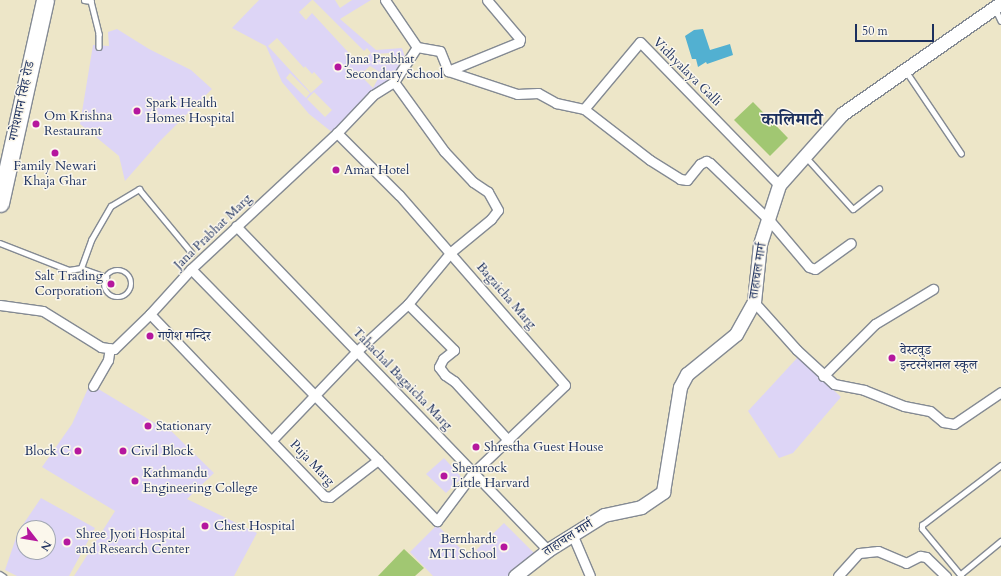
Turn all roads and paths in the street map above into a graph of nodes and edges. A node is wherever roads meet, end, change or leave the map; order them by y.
1 (45, 0) edge
2 (84, 0) edge
3 (385, 0) edge
4 (487, 0) edge
5 (998, 5) edge
6 (1001, 21) edge
7 (417, 46) junction
8 (99, 47) dead end
9 (448, 71) junction
10 (906, 71) junction
11 (394, 82) junction
12 (584, 109) junction
13 (337, 133) junction
14 (961, 153) dead end
15 (806, 157) junction
16 (779, 185) junction
17 (879, 189) dead end
18 (0, 203) edge
19 (770, 221) junction
20 (236, 226) junction
21 (0, 243) edge
22 (851, 243) dead end
23 (451, 252) junction
24 (192, 253) dead end
25 (81, 268) junction
26 (191, 269) junction
27 (106, 277) junction
28 (933, 289) dead end
29 (754, 302) junction
30 (408, 304) junction
31 (0, 305) edge
32 (150, 314) junction
33 (110, 348) junction
34 (358, 350) junction
35 (823, 376) junction
36 (93, 386) dead end
37 (1001, 392) edge
38 (314, 397) junction
39 (272, 440) junction
40 (509, 441) junction
41 (378, 460) junction
42 (1001, 465) edge
43 (473, 473) junction
44 (572, 536) junction
45 (1001, 541) edge
46 (548, 550) junction
47 (0, 574) edge
48 (961, 575) edge
49 (3, 576) edge
50 (515, 576) edge
51 (590, 576) edge
52 (838, 576) edge
53 (946, 576) edge

1 - 18 highway, गणेशमान सिंह रोड
2 - 8 lane
3 - 7 street
4 - 9 street
5 - 6 lane
5 - 10 street, ताहाचल मार्ग
7 - 9 street
7 - 11 street, Jana Prabhat Marg
9 - 12 street
10 - 14 lane
10 - 15 street, ताहाचल मार्ग
11 - 13 street, Jana Prabhat Marg
11 - 23 street
12 - 16 street, Vidhyalaya Galli
12 - 19 street
13 - 20 street, Jana Prabhat Marg
13 - 23 street, Bagaicha Marg
15 - 16 street, ताहाचल मार्ग
15 - 17 lane
16 - 19 street, ताहाचल मार्ग
19 - 22 street
19 - 29 street, ताहाचल मार्ग
20 - 26 street, Jana Prabhat Marg
20 - 34 street, Tahachal Bagaicha Marg
21 - 25 lane
23 - 30 street
23 - 40 street, Bagaicha Marg
24 - 25 lane
25 - 27 lane
26 - 32 street, Jana Prabhat Marg
26 - 38 street
27 - 27 lane
28 - 35 street
29 - 35 street
29 - 44 street, ताहाचल मार्ग
30 - 34 street
30 - 40 street
31 - 33 street
32 - 33 street, Jana Prabhat Marg
32 - 39 street, Puja Marg
33 - 36 street
34 - 38 street
34 - 43 street, Tahachal Bagaicha Marg
35 - 37 street
38 - 39 street
38 - 41 street
39 - 41 street, Puja Marg
40 - 43 street, Bagaicha Marg
41 - 43 street
42 - 48 lane
43 - 46 street, Tahachal Bagaicha Marg
44 - 46 street, ताहाचल मार्ग
44 - 51 street
45 - 48 lane
46 - 50 street, ताहाचल मार्ग
47 - 49 lane
52 - 53 street

